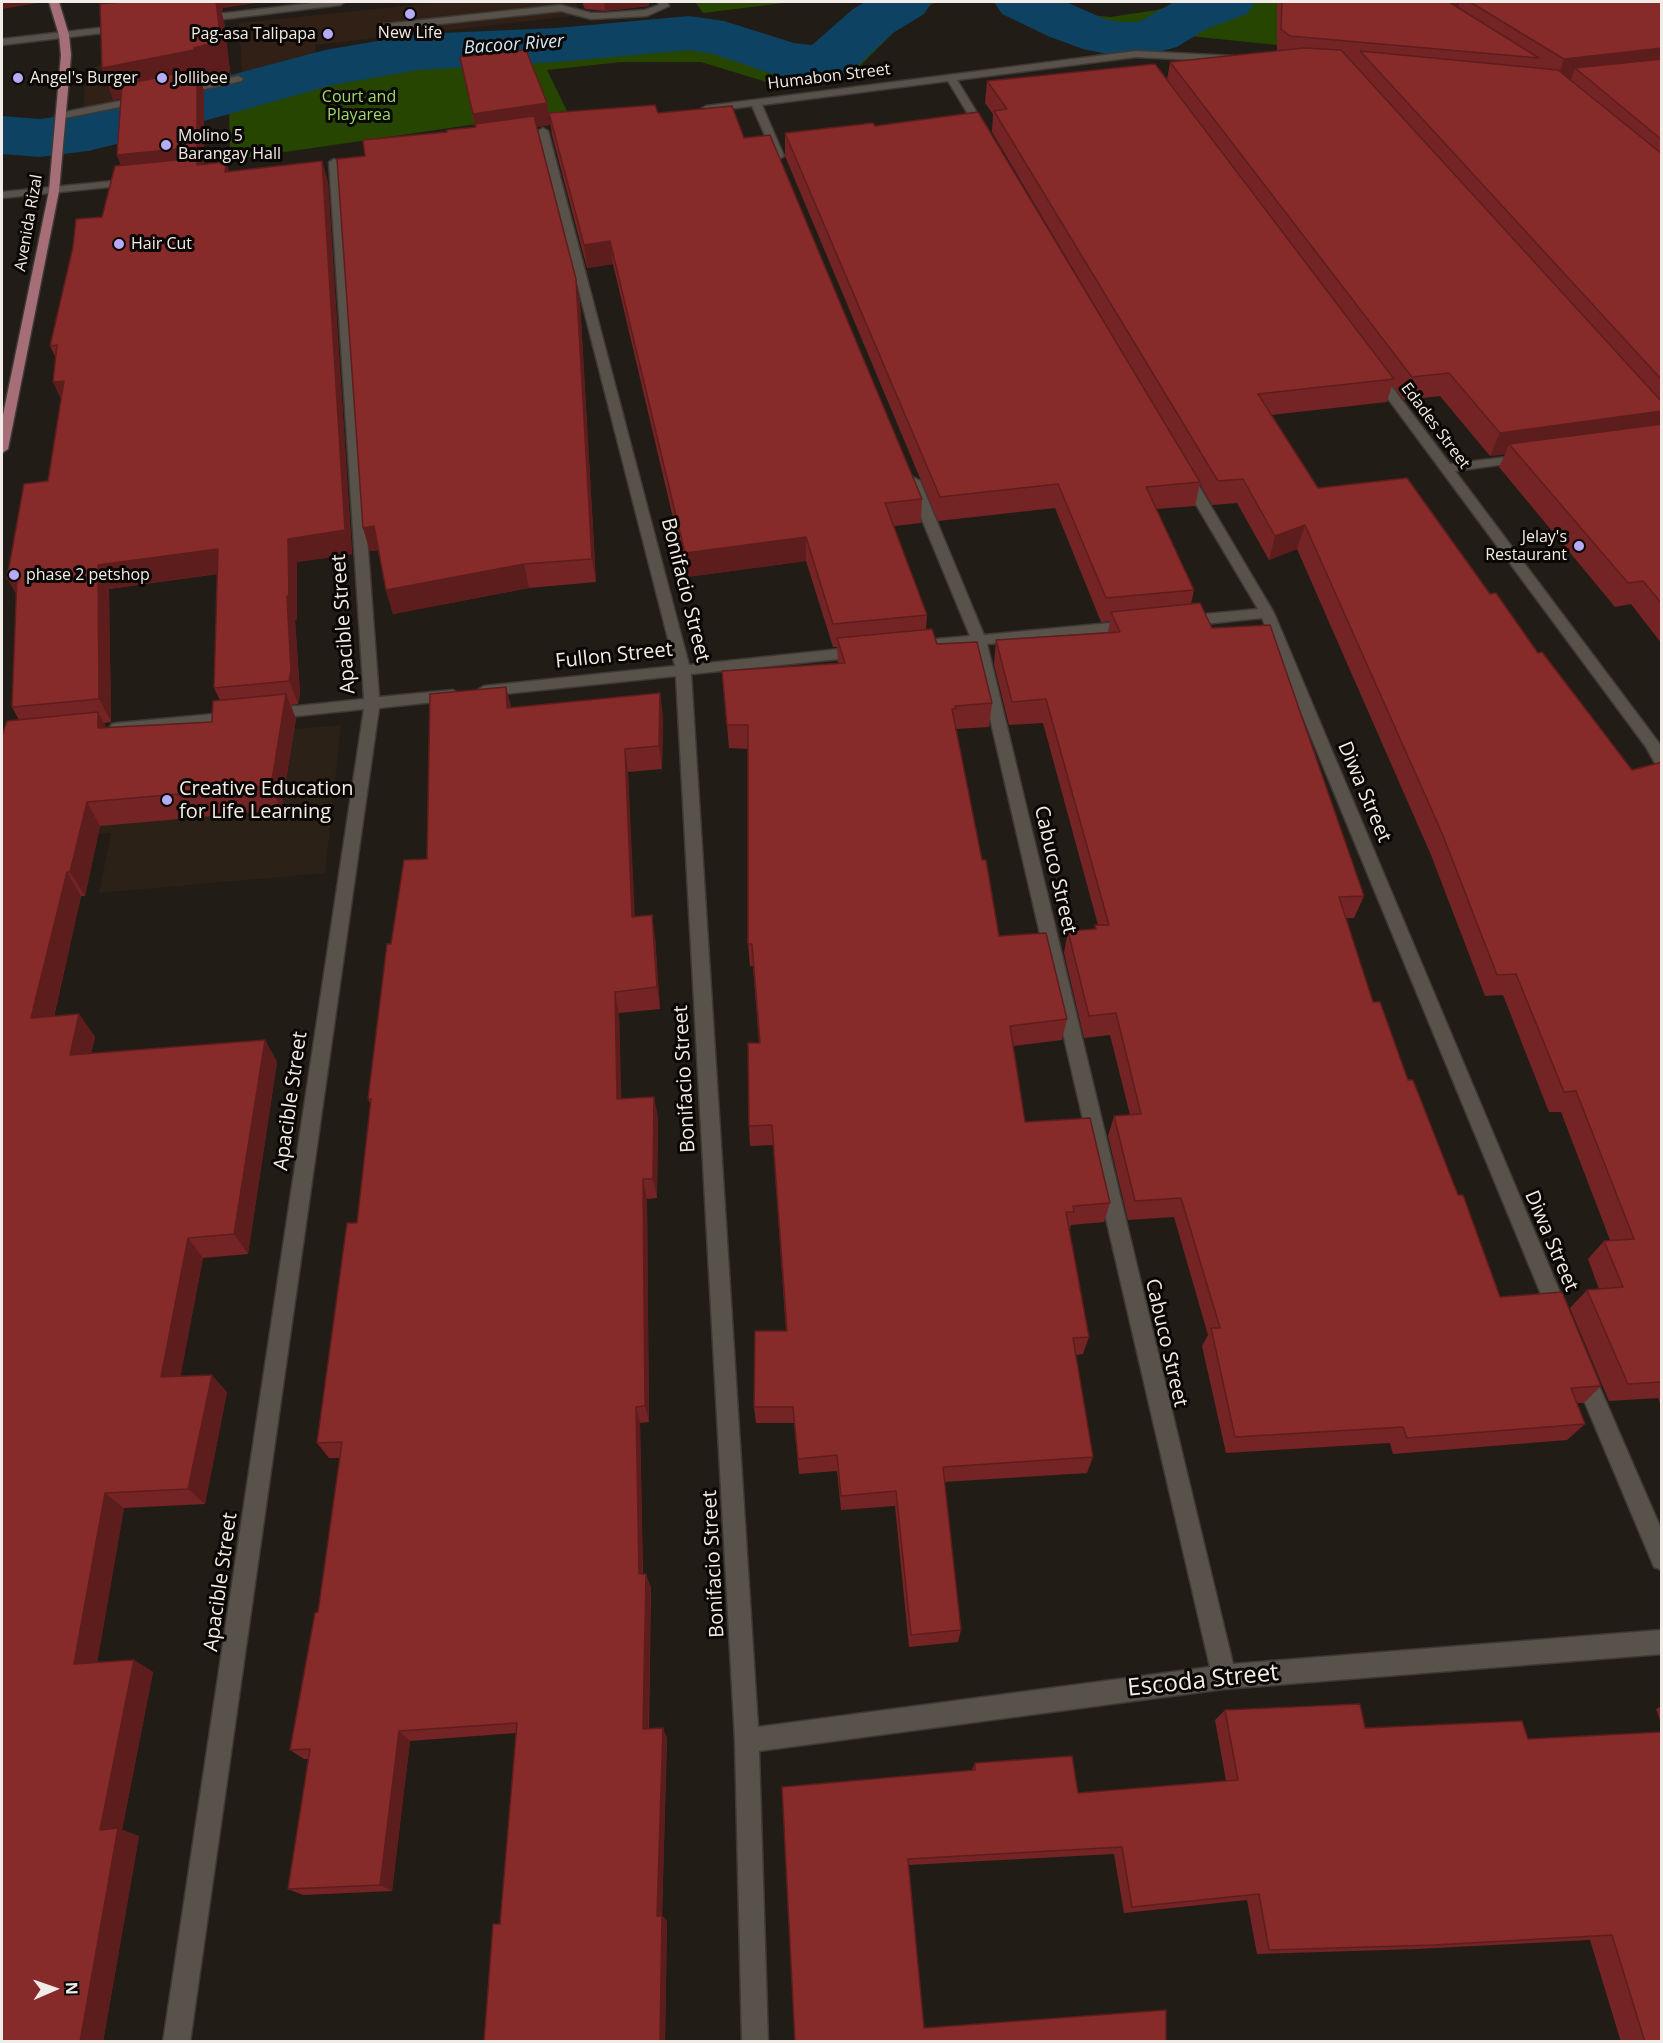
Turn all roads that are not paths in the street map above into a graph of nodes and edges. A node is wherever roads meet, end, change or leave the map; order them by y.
1 (54, 2) edge
2 (340, 2) edge
3 (663, 2) edge
4 (314, 3) edge
5 (192, 20) edge
6 (134, 27) edge
7 (384, 27) dead end
8 (64, 35) junction
9 (2, 42) edge
10 (1136, 54) junction
11 (1250, 60) edge
12 (1150, 72) edge
13 (952, 79) junction
14 (238, 80) dead end
15 (171, 93) edge
16 (160, 95) edge
17 (756, 102) junction
18 (697, 111) edge
19 (60, 119) junction
20 (543, 131) edge
21 (994, 151) edge
22 (334, 162) dead end
23 (784, 168) edge
24 (148, 181) edge
25 (54, 190) junction
26 (2, 195) edge
27 (1368, 364) edge
28 (2, 449) edge
29 (1537, 456) edge
30 (1176, 459) edge
31 (906, 465) edge
32 (1446, 468) junction
33 (1267, 614) junction
34 (1175, 622) edge
35 (1152, 624) edge
36 (979, 640) junction
37 (896, 648) edge
38 (872, 650) edge
39 (683, 669) junction
40 (372, 704) junction
41 (104, 729) edge
42 (1662, 761) edge
43 (1565, 1328) edge
44 (1579, 1361) edge
45 (1662, 1559) edge
46 (1662, 1642) edge
47 (1224, 1677) junction
48 (747, 1741) junction
49 (176, 2042) edge
50 (755, 2042) edge

1 - 8 main road, Avenida Rizal
2 - 4 street
3 - 7 street
4 - 5 street
6 - 8 street
8 - 9 street
8 - 19 main road, Avenida Rizal
10 - 11 street, Humabon Street
10 - 12 street
10 - 13 street, Humabon Street
13 - 17 street, Humabon Street
13 - 21 street
14 - 15 street
16 - 19 street
17 - 18 street, Humabon Street
17 - 23 street
19 - 25 main road, Avenida Rizal
20 - 39 street, Bonifacio Street
22 - 40 street, Apacible Street
24 - 25 street
25 - 26 street
25 - 28 main road, Avenida Rizal
27 - 32 street, Edades Street
29 - 32 street
30 - 33 street, Diwa Street
31 - 36 street, Cabuco Street
32 - 42 street, Edades Street
33 - 34 street
33 - 43 street, Diwa Street
35 - 36 street
36 - 37 street
36 - 47 street, Cabuco Street
38 - 39 street, Fullon Street
39 - 40 street, Fullon Street
39 - 48 street, Bonifacio Street
40 - 41 street, Fullon Street
40 - 49 street, Apacible Street
44 - 45 street
46 - 47 street, Escoda Street
47 - 48 street, Escoda Street
48 - 50 street, Bonifacio Street

